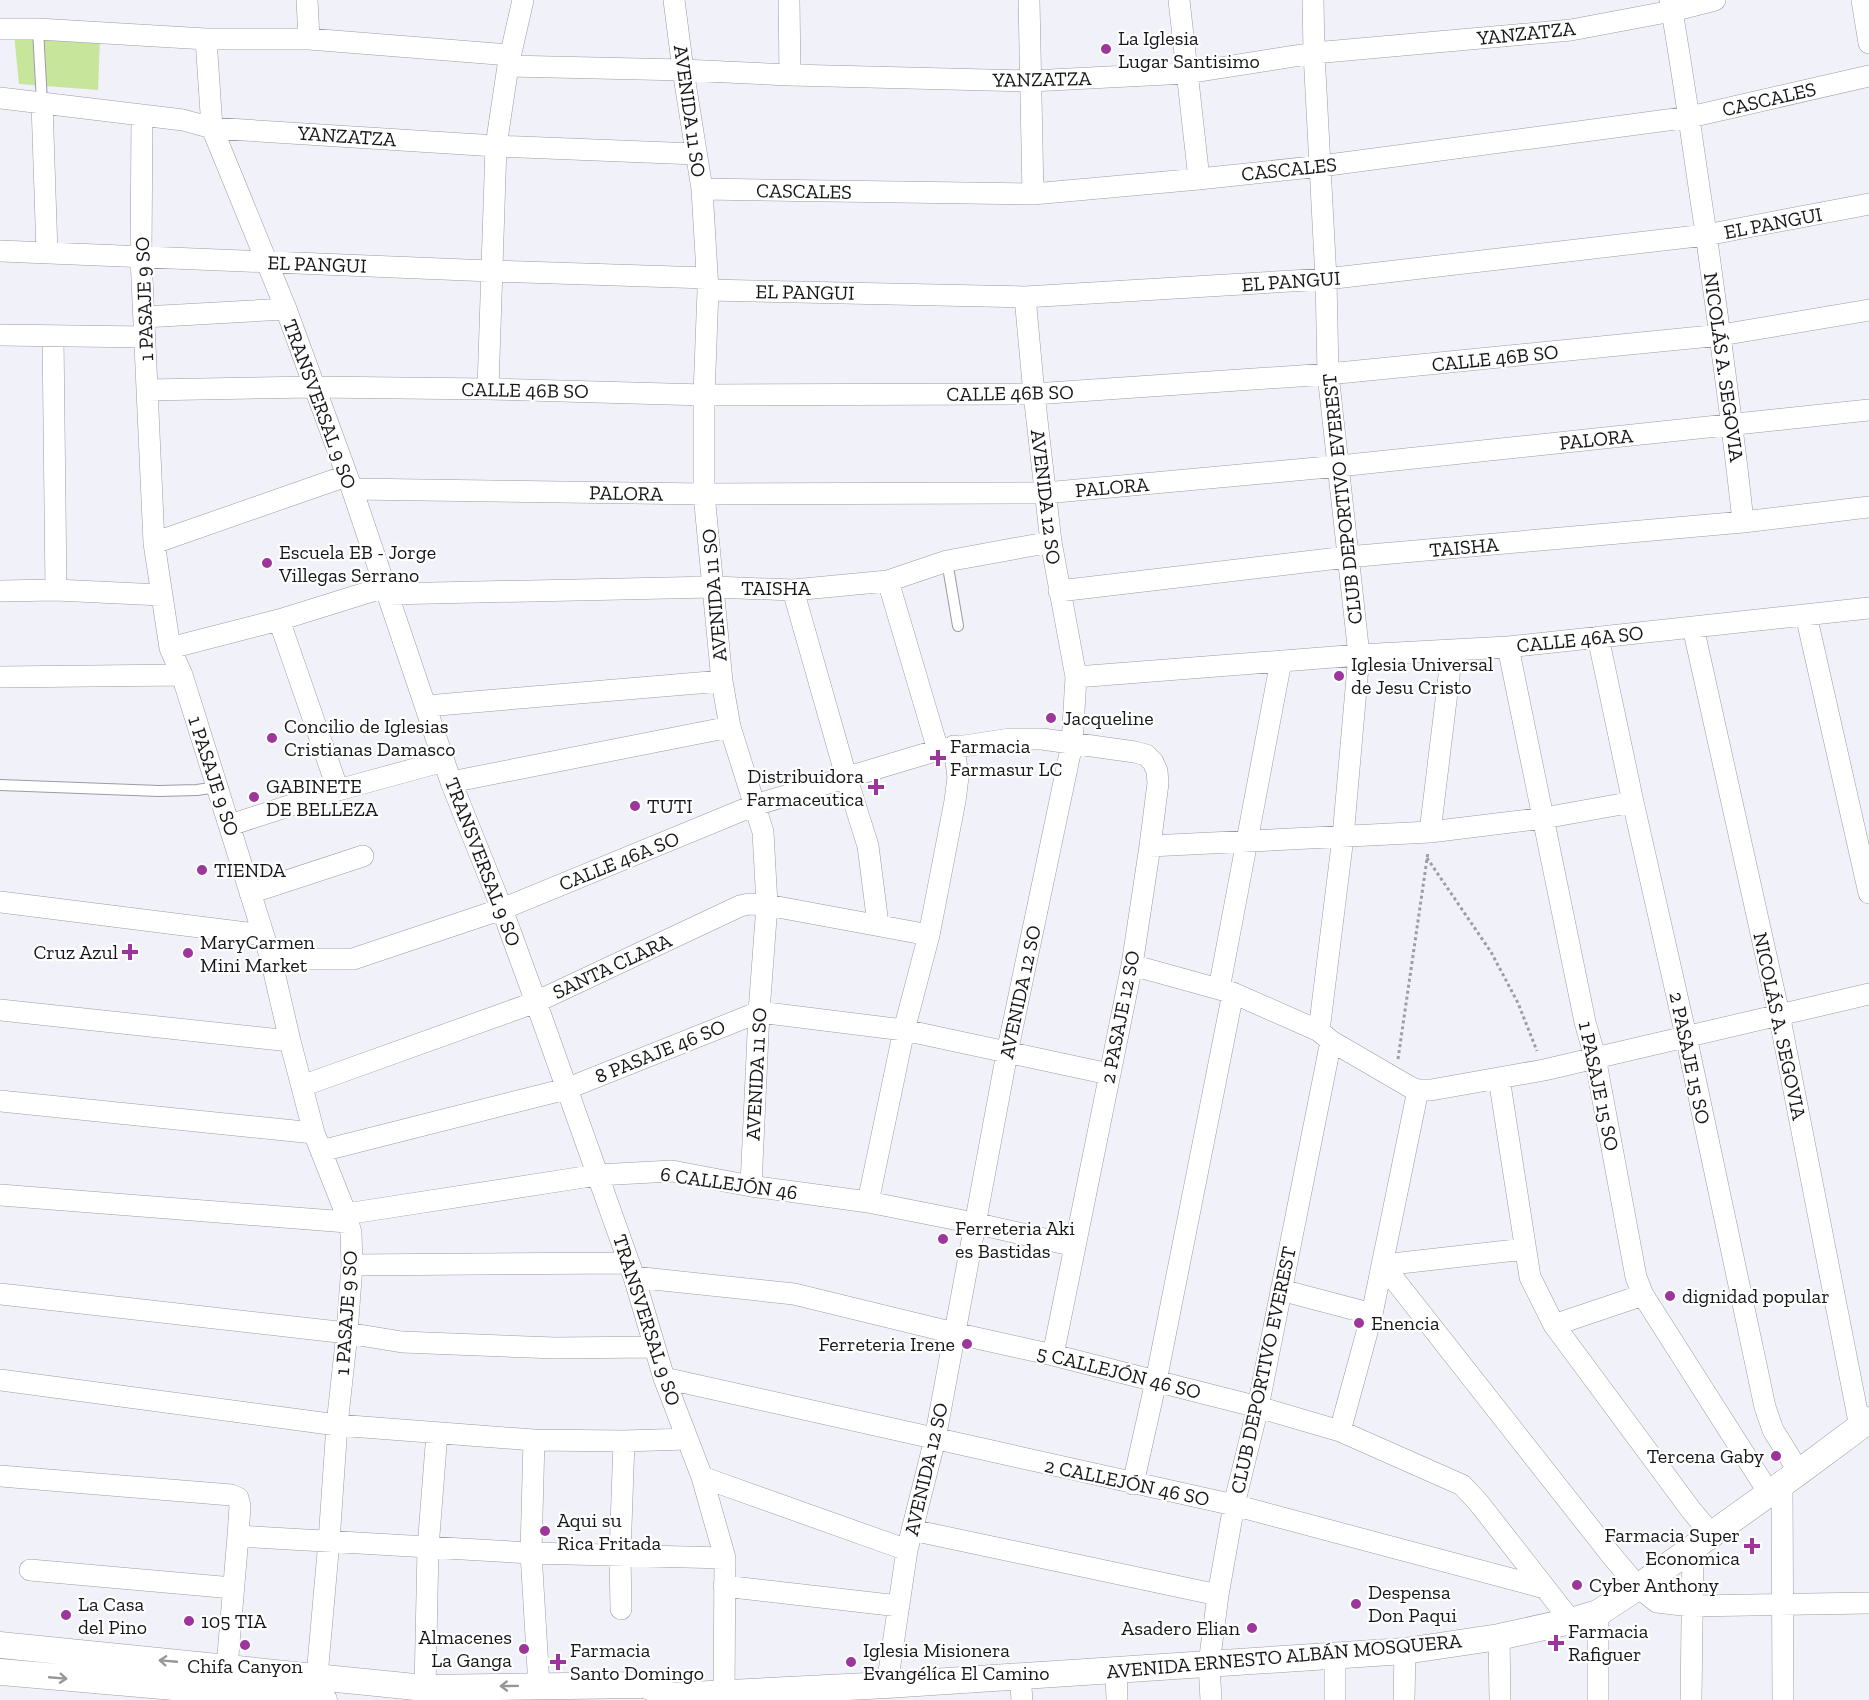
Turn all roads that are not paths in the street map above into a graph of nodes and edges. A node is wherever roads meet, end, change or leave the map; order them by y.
1 (307, 0) edge
2 (523, 0) edge
3 (674, 0) edge
4 (789, 0) edge
5 (1029, 0) edge
6 (1179, 0) edge
7 (1313, 0) edge
8 (1715, 0) edge
9 (1862, 0) edge
10 (1671, 6) edge
11 (0, 29) edge
12 (38, 29) junction
13 (206, 39) junction
14 (309, 39) junction
15 (1869, 43) edge
16 (1314, 53) junction
17 (509, 61) junction
18 (683, 70) junction
19 (1187, 73) junction
20 (790, 75) junction
21 (1869, 76) edge
22 (1031, 81) junction
23 (0, 98) edge
24 (42, 103) junction
25 (142, 115) junction
26 (1690, 117) junction
27 (212, 128) junction
28 (496, 146) junction
29 (696, 154) junction
30 (1321, 166) junction
31 (1199, 179) junction
32 (702, 189) junction
33 (1034, 194) junction
34 (1869, 204) edge
35 (1706, 236) junction
36 (0, 250) edge
37 (47, 253) junction
38 (141, 257) junction
39 (267, 262) junction
40 (491, 271) junction
41 (1326, 279) junction
42 (707, 284) junction
43 (1026, 297) junction
44 (286, 309) junction
45 (1869, 310) edge
46 (144, 327) junction
47 (0, 335) edge
48 (1721, 335) junction
49 (53, 336) junction
50 (1328, 374) junction
51 (314, 387) junction
52 (488, 389) junction
53 (147, 390) junction
54 (1034, 394) junction
55 (704, 395) junction
56 (1869, 410) edge
57 (1733, 425) junction
58 (1339, 466) junction
59 (349, 483) junction
60 (1045, 493) junction
61 (704, 494) junction
62 (1869, 507) edge
63 (1743, 522) junction
64 (1051, 542) junction
65 (154, 543) junction
66 (1347, 557) junction
67 (947, 561) junction
68 (888, 581) junction
69 (713, 587) junction
70 (56, 590) junction
71 (793, 590) junction
72 (0, 591) edge
73 (387, 591) junction
74 (1059, 591) junction
75 (161, 595) junction
76 (1869, 608) edge
77 (1806, 615) junction
78 (279, 620) junction
79 (958, 626) dead end
80 (1693, 627) junction
81 (1598, 637) junction
82 (1508, 646) junction
83 (170, 648) junction
84 (1452, 651) junction
85 (1359, 655) junction
86 (1281, 661) junction
87 (182, 675) junction
88 (0, 677) edge
89 (1076, 677) junction
90 (722, 681) junction
91 (426, 706) junction
92 (729, 727) junction
93 (1072, 744) junction
94 (946, 748) junction
95 (444, 760) junction
96 (846, 776) junction
97 (451, 782) junction
98 (0, 785) edge
99 (218, 787) junction
100 (338, 790) junction
101 (1633, 802) junction
102 (755, 805) junction
103 (1544, 819) junction
104 (230, 825) junction
105 (1430, 832) junction
106 (1342, 837) junction
107 (1246, 842) junction
108 (1150, 846) junction
109 (363, 856) dead end
110 (250, 893) junction
111 (1869, 893) edge
112 (0, 902) edge
113 (767, 904) junction
114 (502, 909) junction
115 (878, 924) junction
116 (263, 935) junction
117 (929, 935) junction
118 (271, 959) junction
119 (1132, 965) junction
120 (1226, 991) junction
121 (1869, 994) edge
122 (536, 1002) junction
123 (0, 1010) edge
124 (759, 1012) junction
125 (1779, 1014) junction
126 (904, 1030) junction
127 (1325, 1036) junction
128 (1686, 1036) junction
129 (290, 1041) junction
130 (1006, 1053) junction
131 (1595, 1057) junction
132 (1109, 1074) junction
133 (1499, 1078) junction
134 (302, 1086) junction
135 (566, 1089) junction
136 (1418, 1090) junction
137 (0, 1101) edge
138 (318, 1142) junction
139 (597, 1174) junction
140 (750, 1186) junction
141 (0, 1195) edge
142 (868, 1202) junction
143 (346, 1218) junction
144 (974, 1223) junction
145 (1075, 1246) junction
146 (1524, 1249) junction
147 (352, 1265) junction
148 (1383, 1265) junction
149 (632, 1270) junction
150 (1281, 1290) junction
151 (0, 1294) edge
152 (1642, 1295) junction
153 (1372, 1314) junction
154 (1554, 1325) junction
155 (347, 1333) junction
156 (954, 1333) junction
157 (654, 1347) junction
158 (1053, 1355) junction
159 (664, 1378) junction
160 (0, 1380) edge
161 (1156, 1381) junction
162 (1258, 1407) junction
163 (1865, 1423) edge
164 (337, 1425) junction
165 (1340, 1431) junction
166 (437, 1433) junction
167 (687, 1439) junction
168 (935, 1439) junction
169 (534, 1440) junction
170 (624, 1441) junction
171 (0, 1476) edge
172 (702, 1477) junction
173 (1783, 1483) junction
174 (1133, 1484) junction
175 (1234, 1505) junction
176 (238, 1536) junction
177 (910, 1540) junction
178 (1702, 1540) junction
179 (329, 1541) junction
180 (428, 1548) junction
181 (531, 1553) junction
182 (620, 1555) junction
183 (724, 1558) junction
184 (30, 1570) dead end
185 (724, 1586) junction
186 (1638, 1587) junction
187 (233, 1588) junction
188 (1545, 1588) junction
189 (1218, 1595) junction
190 (1869, 1603) edge
191 (1782, 1604) junction
192 (899, 1606) junction
193 (1691, 1606) junction
194 (621, 1609) dead end
195 (1598, 1613) junction
196 (1571, 1621) junction
197 (1499, 1637) junction
198 (0, 1645) edge
199 (1405, 1651) junction
200 (1335, 1656) junction
201 (1209, 1664) junction
202 (227, 1667) junction
203 (1116, 1670) junction
204 (0, 1672) edge
205 (887, 1684) junction
206 (539, 1686) junction
207 (320, 1688) edge
208 (425, 1688) junction
209 (1021, 1688) edge
210 (724, 1693) junction
211 (854, 1693) edge
212 (224, 1696) edge
213 (674, 1698) edge
214 (1117, 1700) edge
215 (1211, 1700) edge
216 (1335, 1700) edge
217 (1404, 1700) edge
218 (1500, 1700) edge
219 (1598, 1700) edge
220 (1692, 1700) edge
221 (1783, 1700) edge

1 - 14 street
2 - 17 street
3 - 18 street, AVENIDA 11 SO
4 - 20 street
5 - 22 street
6 - 19 street
7 - 16 street, CLUB DEPORTIVO EVEREST
8 - 10 street, YANZATZA
9 - 15 street
10 - 16 street, YANZATZA
10 - 26 street, NICOLÁS A. SEGOVIA
11 - 12 street, YANZATZA
12 - 13 street, YANZATZA
12 - 24 lane
13 - 14 street, YANZATZA
13 - 27 street, TRANSVERSAL 9 SO
14 - 17 street, YANZATZA
16 - 19 street, YANZATZA
16 - 30 street, CLUB DEPORTIVO EVEREST
17 - 18 street, YANZATZA
17 - 28 street
18 - 20 street, YANZATZA
18 - 29 street, AVENIDA 11 SO
19 - 22 street, YANZATZA
19 - 31 street
20 - 22 street, YANZATZA
21 - 26 street, CASCALES
22 - 33 street
23 - 24 street, YANZATZA
24 - 25 street, YANZATZA
24 - 37 street
25 - 27 street, YANZATZA
25 - 38 street, 1 PASAJE 9 SO
26 - 30 street, CASCALES
26 - 35 street, NICOLÁS A. SEGOVIA
27 - 28 street, YANZATZA
27 - 39 street, TRANSVERSAL 9 SO
28 - 29 street, YANZATZA
28 - 40 street
29 - 32 street, AVENIDA 11 SO
30 - 31 street, CASCALES
30 - 41 street, CLUB DEPORTIVO EVEREST
31 - 33 street, CASCALES
32 - 33 street, CASCALES
32 - 42 street, AVENIDA 11 SO
34 - 35 street, EL PANGUI
35 - 41 street, EL PANGUI
35 - 48 street, NICOLÁS A. SEGOVIA
36 - 37 street, EL PANGUI
37 - 38 street, EL PANGUI
38 - 39 street, EL PANGUI
38 - 46 street, 1 PASAJE 9 SO
39 - 40 street, EL PANGUI
39 - 44 street, TRANSVERSAL 9 SO
40 - 42 street, EL PANGUI
40 - 52 street
41 - 43 street, EL PANGUI
41 - 50 street, CLUB DEPORTIVO EVEREST
42 - 43 street, EL PANGUI
42 - 55 street, AVENIDA 11 SO
43 - 54 street, AVENIDA 12 SO
44 - 46 street
44 - 51 street, TRANSVERSAL 9 SO
45 - 48 street, CALLE 46B SO
46 - 49 street
46 - 53 street, 1 PASAJE 9 SO
47 - 49 street
48 - 50 street, CALLE 46B SO
48 - 57 street, NICOLÁS A. SEGOVIA
49 - 70 street
50 - 54 street, CALLE 46B SO
50 - 58 street, CLUB DEPORTIVO EVEREST
51 - 52 street, CALLE 46B SO
51 - 53 street, CALLE 46B SO
51 - 59 street, TRANSVERSAL 9 SO
52 - 55 street, CALLE 46B SO
53 - 65 street, 1 PASAJE 9 SO
54 - 55 street, CALLE 46B SO
54 - 60 street, AVENIDA 12 SO
55 - 61 street, AVENIDA 11 SO
56 - 57 street, PALORA
57 - 58 street, PALORA
57 - 63 street, NICOLÁS A. SEGOVIA
58 - 60 street, PALORA
58 - 66 street, CLUB DEPORTIVO EVEREST
59 - 61 street, PALORA
59 - 65 street, PALORA
59 - 73 street, TRANSVERSAL 9 SO
60 - 61 street, PALORA
60 - 64 street, AVENIDA 12 SO
61 - 69 street, AVENIDA 11 SO
62 - 63 street, TAISHA
63 - 66 street, TAISHA
64 - 67 street, TAISHA
64 - 74 street, AVENIDA 12 SO
65 - 75 street, 1 PASAJE 9 SO
66 - 74 street, TAISHA
66 - 85 street, CLUB DEPORTIVO EVEREST
67 - 68 street, TAISHA
67 - 79 lane
68 - 71 street, TAISHA
68 - 94 street
69 - 71 street, TAISHA
69 - 73 street, TAISHA
69 - 90 street, AVENIDA 11 SO
70 - 72 street
70 - 75 street
71 - 96 street
73 - 78 street, TAISHA
73 - 91 street, TRANSVERSAL 9 SO
74 - 89 street, AVENIDA 12 SO
75 - 83 street, 1 PASAJE 9 SO
76 - 77 street, CALLE 46A SO
77 - 80 street, CALLE 46A SO
77 - 111 street
78 - 83 street, TAISHA
78 - 100 street
80 - 81 street, CALLE 46A SO
80 - 125 street, NICOLÁS A. SEGOVIA
81 - 82 street, CALLE 46A SO
81 - 101 street, 2 PASAJE 15 SO
82 - 84 street, CALLE 46A SO
82 - 103 street, 1 PASAJE 15 SO
83 - 87 street, 1 PASAJE 9 SO
84 - 85 street, CALLE 46A SO
84 - 105 street
85 - 86 street, CALLE 46A SO
85 - 106 street, CLUB DEPORTIVO EVEREST
86 - 89 street, CALLE 46A SO
86 - 107 street
87 - 88 street
87 - 99 street, 1 PASAJE 9 SO
89 - 93 street, AVENIDA 12 SO
90 - 91 street
90 - 92 street, AVENIDA 11 SO
91 - 95 street, TRANSVERSAL 9 SO
92 - 97 street
92 - 102 street, AVENIDA 11 SO
93 - 94 street, CALLE 46A SO
93 - 108 street, 2 PASAJE 12 SO
93 - 130 street, AVENIDA 12 SO
94 - 96 street, CALLE 46A SO
94 - 117 street
95 - 97 street, TRANSVERSAL 9 SO
95 - 100 street
96 - 102 street, CALLE 46A SO
96 - 115 street
97 - 114 street, TRANSVERSAL 9 SO
98 - 99 lane
99 - 104 street, 1 PASAJE 9 SO
100 - 104 street
101 - 103 street
101 - 128 street, 2 PASAJE 15 SO
102 - 113 street, AVENIDA 11 SO
102 - 114 street, CALLE 46A SO
103 - 105 street
103 - 131 street, 1 PASAJE 15 SO
104 - 110 street, 1 PASAJE 9 SO
105 - 106 street
106 - 107 street
106 - 127 street, CLUB DEPORTIVO EVEREST
107 - 108 street
107 - 120 street
108 - 119 street, 2 PASAJE 12 SO
109 - 110 street
110 - 116 street, 1 PASAJE 9 SO
112 - 116 street
113 - 115 street, SANTA CLARA
113 - 122 street, SANTA CLARA
113 - 124 street, AVENIDA 11 SO
114 - 118 street, CALLE 46A SO
114 - 122 street, TRANSVERSAL 9 SO
115 - 117 street, SANTA CLARA
116 - 118 street, 1 PASAJE 9 SO
117 - 126 street
118 - 129 street, 1 PASAJE 9 SO
119 - 120 street
119 - 132 street, 2 PASAJE 12 SO
120 - 127 street
120 - 161 street
121 - 125 street
122 - 134 street, SANTA CLARA
122 - 135 street, TRANSVERSAL 9 SO
123 - 129 street
124 - 126 street, 8 PASAJE 46 SO
124 - 135 street, 8 PASAJE 46 SO
124 - 140 street, AVENIDA 11 SO
125 - 128 street
125 - 163 street, NICOLÁS A. SEGOVIA
126 - 130 street, 8 PASAJE 46 SO
126 - 142 street
127 - 136 street
127 - 150 street, CLUB DEPORTIVO EVEREST
128 - 131 street
128 - 173 street, 2 PASAJE 15 SO
129 - 134 street, 1 PASAJE 9 SO
130 - 132 street, 8 PASAJE 46 SO
130 - 144 street, AVENIDA 12 SO
131 - 133 street
131 - 152 street, 1 PASAJE 15 SO
132 - 145 street, 2 PASAJE 12 SO
133 - 136 street
133 - 146 street
134 - 138 street, 1 PASAJE 9 SO
135 - 138 street, 8 PASAJE 46 SO
135 - 139 street, TRANSVERSAL 9 SO
136 - 148 street
137 - 138 street
138 - 143 street, 1 PASAJE 9 SO
139 - 140 street, 6 CALLEJÓN 46
139 - 143 street, 6 CALLEJÓN 46
139 - 149 street, TRANSVERSAL 9 SO
140 - 142 street, 6 CALLEJÓN 46
141 - 143 street
142 - 144 street, 6 CALLEJÓN 46
143 - 147 street, 1 PASAJE 9 SO
144 - 145 street, 6 CALLEJÓN 46
144 - 156 street, AVENIDA 12 SO
145 - 158 street, 2 PASAJE 12 SO
146 - 148 street
146 - 154 street
147 - 149 street, 5 CALLEJÓN 46 SO
147 - 155 street, 1 PASAJE 9 SO
148 - 153 street
148 - 186 street
149 - 156 street, 5 CALLEJÓN 46 SO
149 - 157 street, TRANSVERSAL 9 SO
150 - 153 street
150 - 162 street, CLUB DEPORTIVO EVEREST
151 - 155 street
152 - 154 street
152 - 173 street, 1 PASAJE 15 SO
153 - 165 street
154 - 178 street
155 - 157 street
155 - 164 street, 1 PASAJE 9 SO
156 - 158 street, 5 CALLEJÓN 46 SO
156 - 168 street, AVENIDA 12 SO
157 - 159 street, TRANSVERSAL 9 SO
158 - 161 street, 5 CALLEJÓN 46 SO
159 - 167 street, TRANSVERSAL 9 SO
159 - 168 street, 2 CALLEJÓN 46 SO
160 - 164 street
161 - 162 street, 5 CALLEJÓN 46 SO
161 - 174 street
162 - 165 street, 5 CALLEJÓN 46 SO
162 - 175 street, CLUB DEPORTIVO EVEREST
163 - 173 street, AVENIDA ERNESTO ALBÁN MOSQUERA
164 - 166 street
164 - 179 street, 1 PASAJE 9 SO
165 - 188 street, 5 CALLEJÓN 46 SO
166 - 169 street
166 - 180 street
167 - 170 street
167 - 172 street, TRANSVERSAL 9 SO
168 - 174 street, 2 CALLEJÓN 46 SO
168 - 177 street, AVENIDA 12 SO
169 - 170 street
169 - 181 street
170 - 182 street
171 - 176 street
172 - 177 street
172 - 183 street, TRANSVERSAL 9 SO
173 - 178 street, AVENIDA ERNESTO ALBÁN MOSQUERA
173 - 191 street
174 - 175 street, 2 CALLEJÓN 46 SO
175 - 188 street, 2 CALLEJÓN 46 SO
175 - 189 street, CLUB DEPORTIVO EVEREST
176 - 179 street
176 - 187 street
177 - 189 street
177 - 192 street, AVENIDA 12 SO
178 - 186 street, AVENIDA ERNESTO ALBÁN MOSQUERA
178 - 193 street
179 - 180 street
179 - 207 street, 1 PASAJE 9 SO
180 - 181 street
180 - 208 street
181 - 182 street
181 - 206 street
182 - 183 street
182 - 194 street
183 - 185 street, TRANSVERSAL 9 SO
184 - 187 street
185 - 192 street
185 - 210 street, TRANSVERSAL 9 SO
186 - 193 street
186 - 195 street, AVENIDA ERNESTO ALBÁN MOSQUERA
187 - 202 street
188 - 196 street
189 - 201 street, CLUB DEPORTIVO EVEREST
190 - 191 street
191 - 193 street
191 - 221 street
192 - 205 street, AVENIDA 12 SO
193 - 220 street
195 - 196 street, AVENIDA ERNESTO ALBÁN MOSQUERA
195 - 219 street
196 - 197 street, AVENIDA ERNESTO ALBÁN MOSQUERA
197 - 199 street, AVENIDA ERNESTO ALBÁN MOSQUERA
197 - 218 street
202 -> 198 street, AVENIDA ERNESTO ALBÁN MOSQUERA
199 - 200 street, AVENIDA ERNESTO ALBÁN MOSQUERA
199 - 217 street
200 - 201 street, AVENIDA ERNESTO ALBÁN MOSQUERA
200 - 216 street
201 - 203 street, AVENIDA ERNESTO ALBÁN MOSQUERA
201 - 215 street, CLUB DEPORTIVO EVEREST
202 - 207 street, AVENIDA ERNESTO ALBÁN MOSQUERA
202 - 212 street
203 - 209 street, AVENIDA ERNESTO ALBÁN MOSQUERA
203 - 214 street
204 -> 212 street, AVENIDA ERNESTO ALBÁN MOSQUERA
205 - 209 street, AVENIDA ERNESTO ALBÁN MOSQUERA
205 - 211 street, AVENIDA ERNESTO ALBÁN MOSQUERA
206 -> 208 street, AVENIDA ERNESTO ALBÁN MOSQUERA
206 - 213 street, AVENIDA ERNESTO ALBÁN MOSQUERA
207 - 208 street, AVENIDA ERNESTO ALBÁN MOSQUERA
207 - 212 street, AVENIDA ERNESTO ALBÁN MOSQUERA
210 - 211 street, AVENIDA ERNESTO ALBÁN MOSQUERA
210 - 213 street, AVENIDA ERNESTO ALBÁN MOSQUERA

